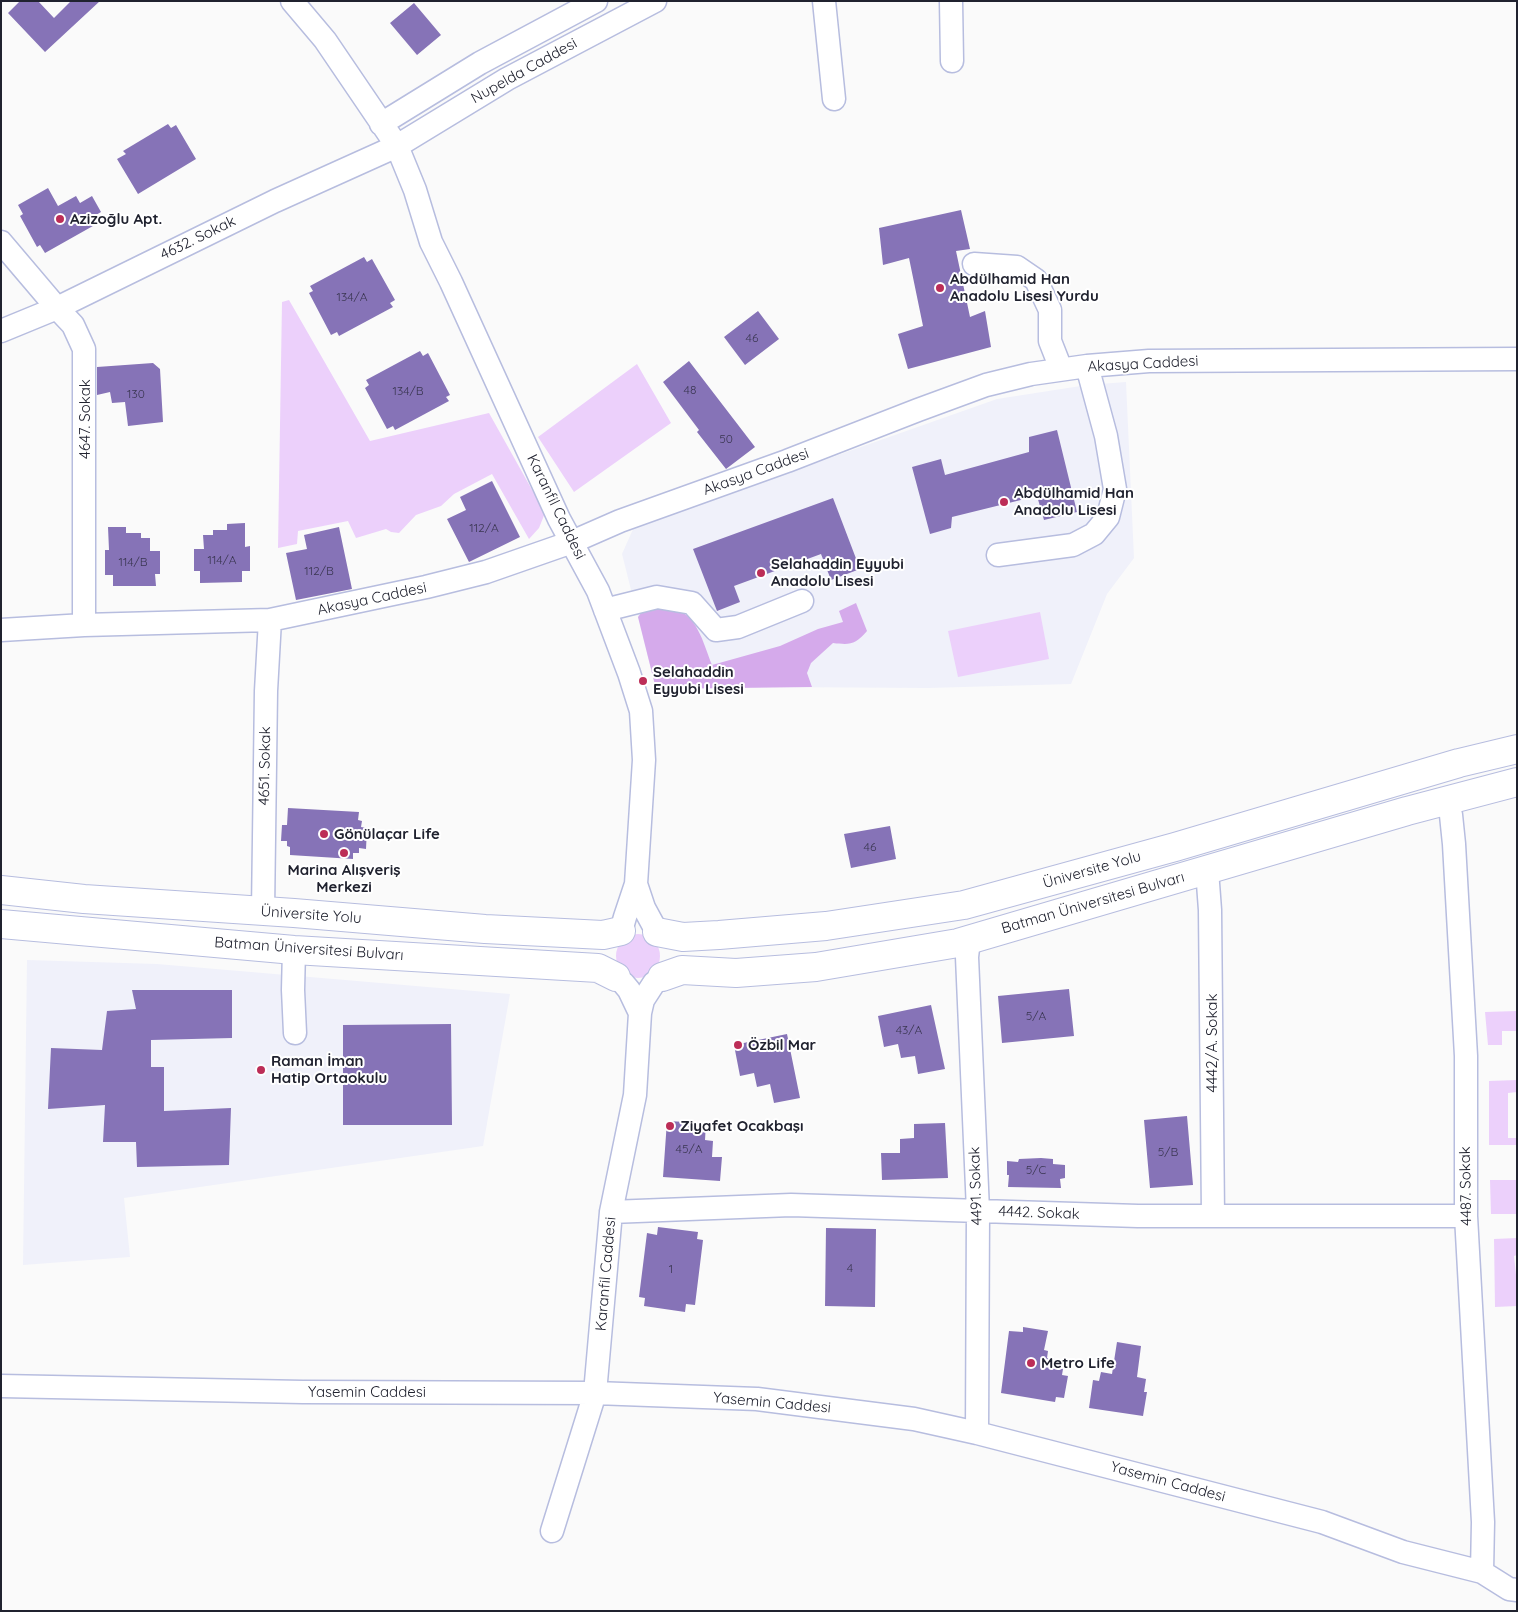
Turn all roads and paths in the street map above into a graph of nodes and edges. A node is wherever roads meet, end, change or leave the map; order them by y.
1 (292, 1) edge
2 (596, 1) edge
3 (654, 1) edge
4 (824, 1) edge
5 (951, 1) edge
6 (952, 61) dead end
7 (834, 99) dead end
8 (381, 124) junction
9 (396, 146) junction
10 (1, 242) edge
11 (974, 264) dead end
12 (57, 308) junction
13 (1, 331) edge
14 (1517, 359) edge
15 (1087, 366) junction
16 (1061, 370) junction
17 (572, 542) junction
18 (998, 555) dead end
19 (802, 601) dead end
20 (605, 610) junction
21 (270, 620) junction
22 (84, 624) junction
23 (1, 630) edge
24 (1517, 748) edge
25 (1517, 782) edge
26 (1447, 800) junction
27 (1207, 870) junction
28 (636, 884) junction
29 (1, 890) edge
30 (263, 911) junction
31 (1, 924) edge
32 (621, 931) junction
33 (657, 932) junction
34 (968, 940) junction
35 (294, 950) junction
36 (658, 980) junction
37 (620, 981) junction
38 (640, 1013) junction
39 (295, 1033) dead end
40 (612, 1212) junction
41 (978, 1212) junction
42 (1213, 1216) junction
43 (1466, 1216) junction
44 (1, 1386) edge
45 (595, 1393) junction
46 (977, 1433) junction
47 (552, 1530) dead end
48 (1482, 1572) junction
49 (1517, 1590) edge

1 - 8 street, Karanfil Caddesi
2 - 8 street, Nupelda Caddesi
3 - 9 street, Nupelda Caddesi
4 - 7 street
5 - 6 street
8 - 9 street, Karanfil Caddesi
9 - 12 street, 4632. Sokak
9 - 17 street, Karanfil Caddesi
10 - 12 street, 4647. Sokak
11 - 16 street
12 - 13 street, 4632. Sokak
12 - 22 street, 4647. Sokak
14 - 15 street, Akasya Caddesi
15 - 16 street, Akasya Caddesi
15 - 18 street
16 - 17 street, Akasya Caddesi
17 - 20 street, Karanfil Caddesi
17 - 21 street, Akasya Caddesi
19 - 20 street
20 - 28 street, Karanfil Caddesi
21 - 22 street, Akasya Caddesi
21 - 30 street, 4651. Sokak
22 - 23 street, Akasya Caddesi
24 - 33 main road, Üniversite Yolu
25 - 26 main road, Batman Üniversitesi Bulvarı
26 - 27 main road, Batman Üniversitesi Bulvarı
26 - 43 street, 4487. Sokak
27 - 34 main road, Batman Üniversitesi Bulvarı
27 - 42 street, 4442/A. Sokak
28 - 32 street
28 - 33 street
29 - 30 main road, Üniversite Yolu
30 - 32 main road, Üniversite Yolu
31 - 35 main road, Batman Üniversitesi Bulvarı
32 - 33 main road
32 - 37 main road
33 - 36 main road
34 - 36 main road, Batman Üniversitesi Bulvarı
34 - 41 street, 4491. Sokak
35 - 37 main road, Batman Üniversitesi Bulvarı
35 - 39 street
36 - 37 main road
36 - 38 street
37 - 38 street
38 - 40 street, Karanfil Caddesi
40 - 41 street, 4442. Sokak
40 - 45 street, Karanfil Caddesi
41 - 42 street, 4442. Sokak
41 - 46 street, 4491. Sokak
42 - 43 street, 4442. Sokak
43 - 48 street, 4487. Sokak
44 - 45 street, Yasemin Caddesi
45 - 46 street, Yasemin Caddesi
45 - 47 street, Karanfil Caddesi
46 - 48 street, Yasemin Caddesi
48 - 49 street, Yasemin Caddesi

